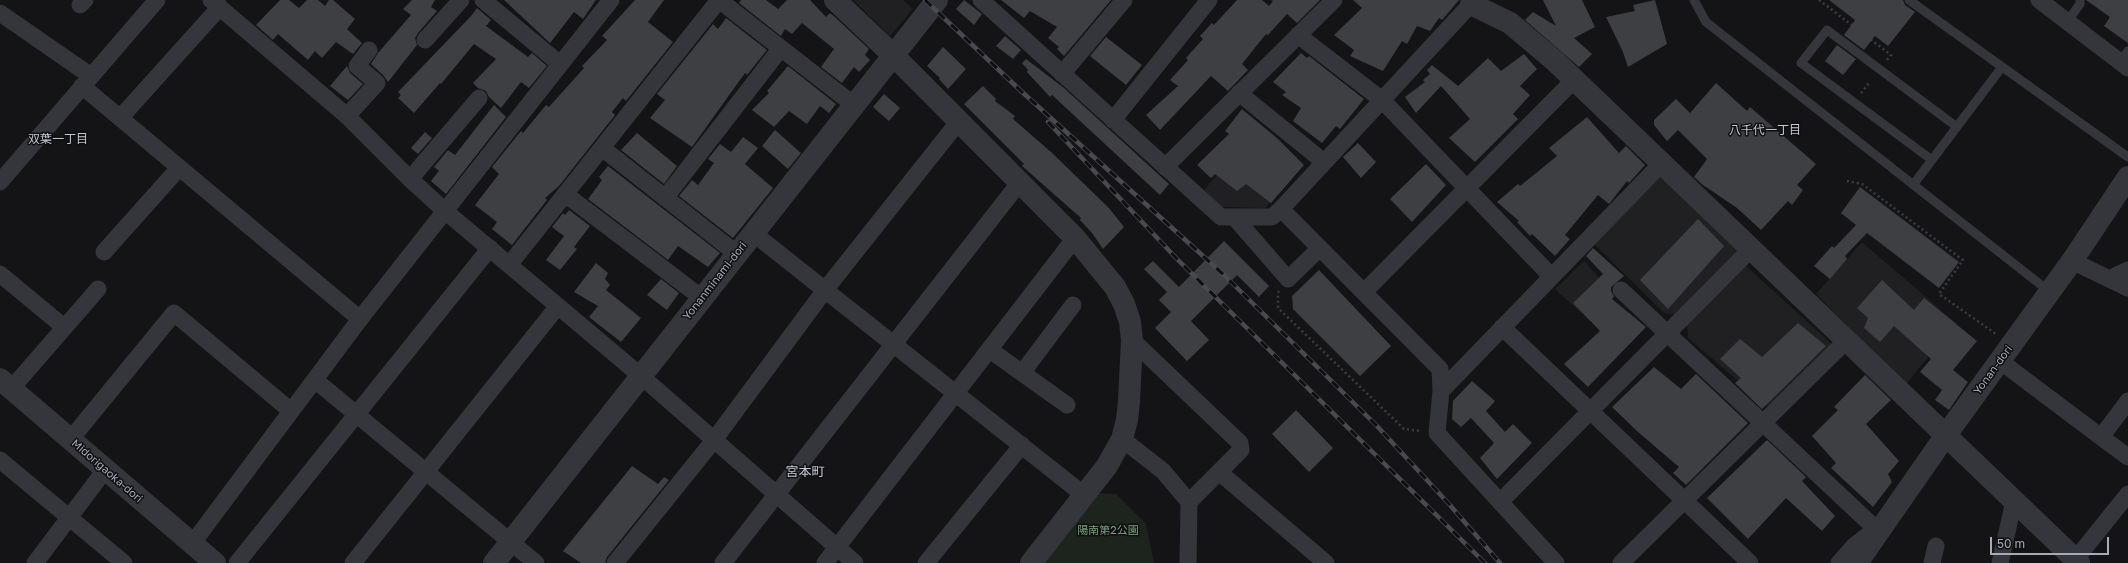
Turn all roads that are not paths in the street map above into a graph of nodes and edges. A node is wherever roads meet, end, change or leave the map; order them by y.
1 (157, 0) edge
2 (461, 0) edge
3 (483, 0) edge
4 (719, 0) edge
5 (834, 0) edge
6 (937, 0) edge
7 (981, 0) edge
8 (1124, 0) edge
9 (1209, 0) edge
10 (1334, 0) edge
11 (1694, 0) edge
12 (1909, 0) edge
13 (2039, 0) edge
14 (2080, 0) edge
15 (1471, 1) edge
16 (606, 2) edge
17 (216, 4) edge
18 (0, 13) edge
19 (2067, 22) junction
20 (1298, 35) junction
21 (425, 40) dead end
22 (781, 48) junction
23 (369, 50) dead end
24 (893, 55) junction
25 (2125, 61) edge
26 (560, 64) junction
27 (2002, 67) junction
28 (1062, 74) junction
29 (1575, 80) junction
30 (87, 81) junction
31 (1239, 93) junction
32 (479, 98) dead end
33 (1382, 100) junction
34 (854, 105) junction
35 (347, 116) junction
36 (120, 118) junction
37 (1113, 120) junction
38 (959, 121) junction
39 (1957, 127) junction
40 (602, 148) junction
41 (2128, 157) edge
42 (1932, 160) junction
43 (1324, 162) junction
44 (1662, 163) junction
45 (1165, 167) junction
46 (179, 168) junction
47 (2128, 177) edge
48 (410, 179) junction
49 (0, 182) edge
50 (1020, 182) junction
51 (1913, 185) junction
52 (1467, 188) junction
53 (565, 194) junction
54 (665, 198) junction
55 (1282, 209) junction
56 (445, 210) junction
57 (1234, 217) junction
58 (753, 233) junction
59 (1075, 238) junction
60 (490, 248) junction
61 (1320, 248) junction
62 (1752, 248) junction
63 (104, 252) dead end
64 (737, 254) junction
65 (2072, 261) junction
66 (509, 264) junction
67 (2128, 270) edge
68 (0, 274) edge
69 (1551, 276) junction
70 (2109, 279) junction
71 (2128, 288) edge
72 (98, 289) dead end
73 (825, 290) junction
74 (1621, 290) dead end
75 (1364, 292) junction
76 (2050, 292) junction
77 (702, 298) junction
78 (1073, 305) dead end
79 (558, 306) junction
80 (360, 319) junction
81 (1502, 326) junction
82 (64, 328) junction
83 (1668, 333) junction
84 (1132, 340) junction
85 (1847, 340) junction
86 (894, 344) junction
87 (990, 350) junction
88 (2006, 353) junction
89 (1022, 373) junction
90 (641, 376) junction
91 (315, 380) junction
92 (6, 384) edge
93 (1441, 391) junction
94 (956, 393) junction
95 (2128, 401) edge
96 (1067, 405) dead end
97 (1590, 410) junction
98 (292, 411) junction
99 (358, 415) junction
100 (1764, 422) junction
101 (1946, 435) junction
102 (2101, 437) junction
103 (1122, 439) junction
104 (70, 440) junction
105 (714, 440) junction
106 (1022, 445) junction
107 (2128, 457) edge
108 (0, 460) edge
109 (105, 470) junction
110 (426, 472) junction
111 (1219, 472) junction
112 (777, 494) junction
113 (2128, 494) edge
114 (1084, 495) junction
115 (1685, 501) junction
116 (2014, 501) junction
117 (1189, 502) junction
118 (1500, 502) junction
119 (69, 518) junction
120 (1880, 526) junction
121 (511, 542) junction
122 (192, 544) junction
123 (1936, 546) dead end
124 (838, 548) junction
125 (1865, 558) edge
126 (2077, 561) edge
127 (35, 563) edge
128 (124, 563) edge
129 (215, 563) edge
130 (237, 563) edge
131 (352, 563) edge
132 (494, 563) edge
133 (536, 563) edge
134 (615, 563) edge
135 (723, 563) edge
136 (825, 563) edge
137 (855, 563) edge
138 (926, 563) edge
139 (1031, 563) edge
140 (1188, 563) edge
141 (1326, 563) edge
142 (1556, 563) edge
143 (1621, 563) edge
144 (1750, 563) edge
145 (1838, 563) edge
146 (1932, 563) edge
147 (2000, 563) edge

1 - 30 street
2 - 21 street
3 - 26 street
4 - 22 street
4 - 40 street
5 - 24 street
6 - 24 street, Yonanminami-dori
7 - 28 street
8 - 28 street
9 - 37 street
10 - 20 street
11 - 51 lane
12 - 27 lane
13 - 19 street
14 - 19 lane
15 - 29 street
15 - 33 street
16 - 26 street
17 - 35 street
17 - 36 street
18 - 30 street
19 - 25 street
20 - 31 street
20 - 33 street
22 - 34 street
22 - 54 street
23 - 35 street
24 - 34 street, Yonanminami-dori
24 - 38 street
26 - 56 street
27 - 39 lane
27 - 41 lane
28 - 37 street
29 - 44 street
29 - 52 street
30 - 36 street
30 - 49 street
31 - 43 street
31 - 45 street
32 - 48 street
33 - 43 street
33 - 52 street
34 - 58 street, Yonanminami-dori
35 - 48 street
36 - 46 street
37 - 45 street
38 - 50 street
38 - 73 street
39 - 42 lane
39 - 42 lane
40 - 53 street
40 - 54 street
42 - 51 lane
43 - 55 street
44 - 62 street
44 - 69 street
45 - 57 street
46 - 63 street
46 - 80 street
47 - 65 street, Yonan-dori
48 - 56 street
50 - 59 street
50 - 86 street
51 - 76 lane
52 - 69 street
52 - 75 street
53 - 66 street
53 - 77 street
54 - 64 street
55 - 57 street
55 - 61 street
56 - 60 street
56 - 80 street
57 - 61 street
58 - 64 street, Yonanminami-dori
58 - 73 street
59 - 84 street
59 - 87 street
60 - 66 street
60 - 99 street
61 - 75 street
62 - 83 street
62 - 85 street
64 - 77 street, Yonanminami-dori
65 - 70 street
65 - 76 street, Yonan-dori
66 - 79 street
67 - 70 street
68 - 82 street
69 - 81 street
70 - 71 street
72 - 82 street
73 - 86 street
73 - 105 street
74 - 83 street
75 - 93 street
76 - 88 street, Yonan-dori
77 - 90 street, Yonanminami-dori
78 - 89 street
79 - 90 street
79 - 110 street
80 - 91 street
81 - 93 street
81 - 97 street
82 - 92 street
83 - 97 street
83 - 100 street
84 - 103 street
84 - 111 street
85 - 100 street
85 - 101 street
86 - 94 street
86 - 112 street
87 - 89 street
87 - 94 street
88 - 101 street, Yonan-dori
88 - 102 street
89 - 96 street
90 - 105 street
90 - 121 street, Yonanminami-dori
91 - 98 street
91 - 99 street
92 - 104 street, Midorigaoka-dori
93 - 118 street
94 - 106 street
94 - 124 street
95 - 102 street
97 - 115 street
97 - 118 street
98 - 104 street
98 - 122 street
99 - 110 street
99 - 130 street
100 - 115 street
100 - 120 street
101 - 116 street
101 - 120 street, Yonan-dori
102 - 107 street
103 - 114 street
103 - 117 street
104 - 109 street, Midorigaoka-dori
105 - 112 street
105 - 134 street
106 - 114 street
106 - 138 street
108 - 119 street
109 - 119 street
109 - 122 street, Midorigaoka-dori
110 - 121 street
110 - 131 street
111 - 117 street
111 - 141 street
112 - 124 street
112 - 135 street
113 - 126 street
114 - 139 street
115 - 143 street
115 - 144 street
116 - 126 street
116 - 147 street
117 - 140 street
118 - 142 street
119 - 127 street
119 - 128 street
120 - 125 street, Yonan-dori
120 - 145 street
121 - 132 street, Yonanminami-dori
121 - 133 street
122 - 129 street, Midorigaoka-dori
123 - 146 street
124 - 136 street
124 - 137 street

